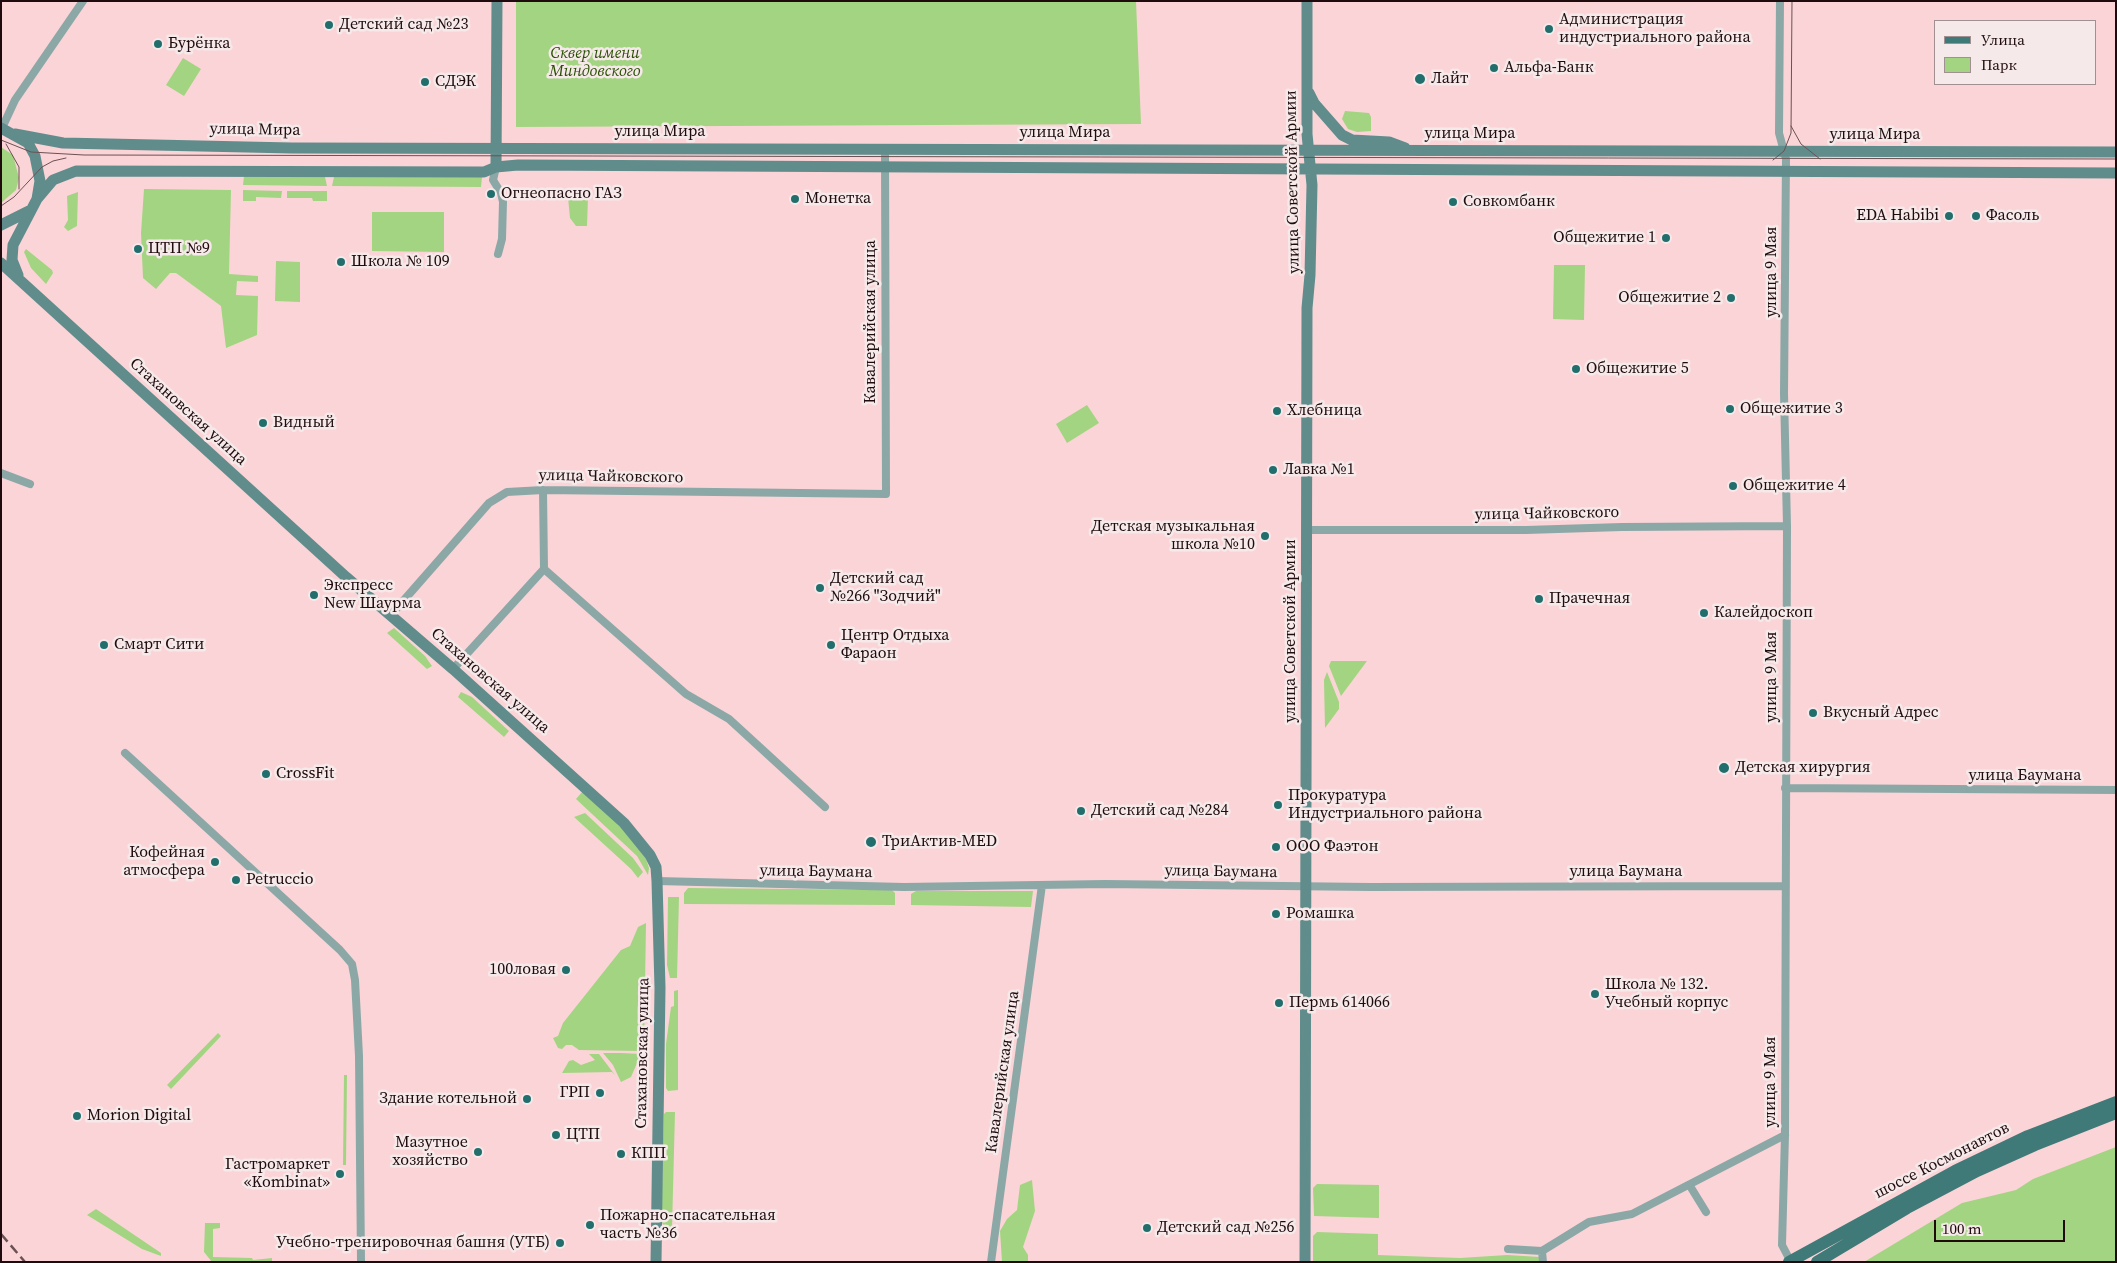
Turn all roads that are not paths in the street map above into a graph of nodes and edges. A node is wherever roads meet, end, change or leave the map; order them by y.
1 (83, 1) edge
2 (497, 1) edge
3 (1307, 1) edge
4 (1780, 1) edge
5 (1308, 92) junction
6 (2, 128) edge
7 (15, 134) junction
8 (496, 148) junction
9 (885, 149) junction
10 (1308, 150) junction
11 (1411, 150) junction
12 (1784, 151) junction
13 (2116, 152) edge
14 (885, 166) junction
15 (496, 167) junction
16 (1310, 168) junction
17 (1786, 172) junction
18 (2116, 173) edge
19 (37, 198) junction
20 (29, 211) junction
21 (1, 224) edge
22 (498, 254) dead end
23 (1, 263) edge
24 (25, 285) junction
25 (1, 473) edge
26 (30, 484) dead end
27 (543, 490) junction
28 (886, 494) joint
29 (1787, 526) junction
30 (1307, 530) junction
31 (544, 569) junction
32 (390, 616) junction
33 (453, 668) junction
34 (125, 753) dead end
35 (1785, 788) junction
36 (2116, 790) edge
37 (825, 807) dead end
38 (658, 881) junction
39 (1042, 885) junction
40 (1307, 886) junction
41 (1785, 886) junction
42 (2116, 1102) edge
43 (2116, 1114) edge
44 (1784, 1134) junction
45 (1690, 1186) junction
46 (1706, 1212) dead end
47 (1508, 1249) dead end
48 (1542, 1251) junction
49 (1790, 1261) edge
50 (361, 1262) edge
51 (656, 1262) edge
52 (991, 1262) edge
53 (1305, 1262) edge
54 (1544, 1262) edge
55 (1817, 1262) edge

1 - 6 street
2 - 8 main road
3 - 5 main road, улица Советской Армии
4 - 12 street, улица 9 Мая
5 - 10 main road, улица Советской Армии
5 - 11 main road
6 - 7 main road
7 - 8 main road, улица Мира
7 - 19 main road
8 - 9 main road, улица Мира
8 - 15 main road
9 - 10 main road, улица Мира
9 - 14 street, Кавалерийская улица
10 - 11 main road, улица Мира
10 - 16 main road, улица Советской Армии
11 - 12 main road, улица Мира
12 - 13 main road, улица Мира
12 - 17 street, улица 9 Мая
14 - 15 main road, улица Мира
14 - 16 main road, улица Мира
14 - 28 street, Кавалерийская улица
15 - 19 main road, улица Мира
15 - 22 street
16 - 17 main road, улица Мира
16 - 30 main road, улица Советской Армии
17 - 18 main road, улица Мира
17 - 29 street, улица 9 Мая
19 - 20 main road, улица Мира
20 - 21 main road
20 - 24 main road, улица Мира
23 - 24 main road, Стахановская улица
24 - 32 main road, Стахановская улица
25 - 26 street
27 - 28 street, улица Чайковского
27 - 31 street
27 - 32 street, улица Чайковского
29 - 30 street, улица Чайковского
29 - 35 street, улица 9 Мая
30 - 40 main road, улица Советской Армии
31 - 33 street
31 - 37 street
32 - 33 main road, Стахановская улица
33 - 38 main road, Стахановская улица
34 - 50 street
35 - 36 street, улица Баумана
35 - 41 street, улица 9 Мая
38 - 39 street, улица Баумана
38 - 51 main road, Стахановская улица
39 - 40 street, улица Баумана
39 - 52 street, Кавалерийская улица
40 - 41 street, улица Баумана
40 - 53 main road, улица Советской Армии
41 - 44 street, улица 9 Мая
42 - 49 main road, шоссе Космонавтов
43 - 55 main road, шоссе Космонавтов
44 - 45 street
44 - 49 street, улица 9 Мая
45 - 46 street
45 - 48 street
47 - 48 street
48 - 54 street

